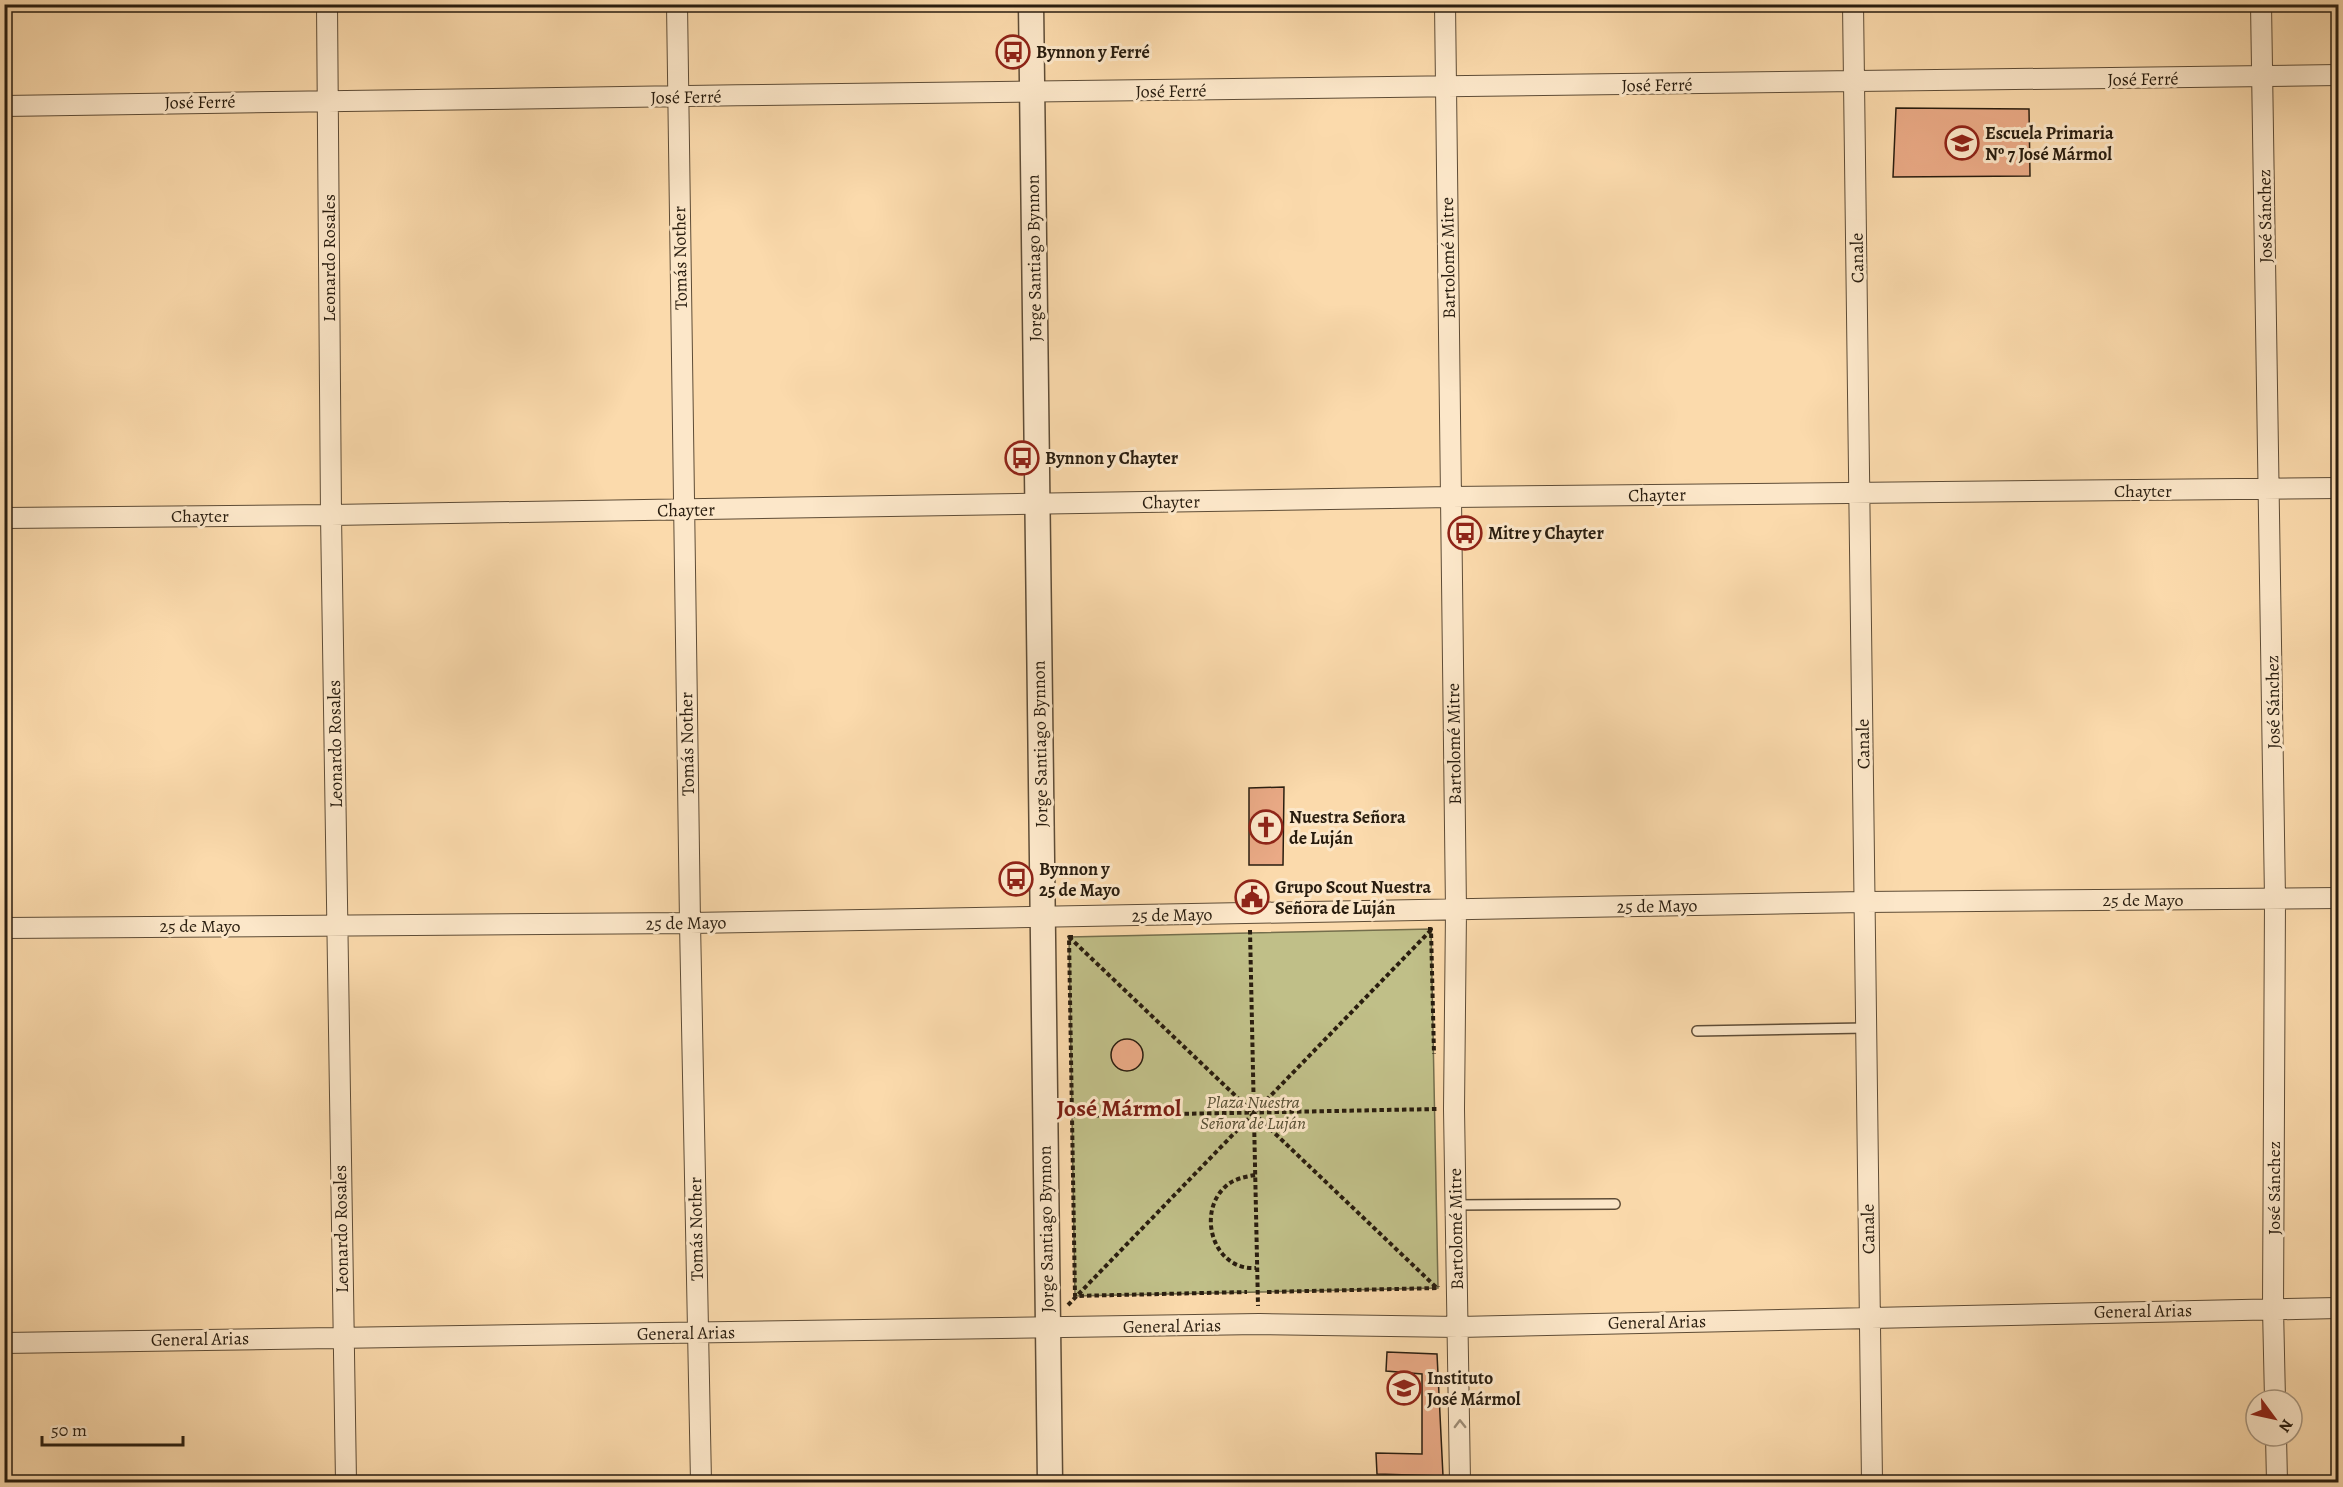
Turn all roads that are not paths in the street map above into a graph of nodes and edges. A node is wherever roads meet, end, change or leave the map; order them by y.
1 (327, 4) edge
2 (677, 4) edge
3 (1031, 4) edge
4 (1445, 4) edge
5 (1853, 4) edge
6 (2261, 4) edge
7 (2338, 75) edge
8 (2262, 77) junction
9 (1855, 83) junction
10 (1446, 87) junction
11 (1032, 93) junction
12 (677, 98) junction
13 (328, 100) junction
14 (4, 106) edge
15 (2338, 488) edge
16 (2270, 490) junction
17 (1859, 493) junction
18 (1451, 497) junction
19 (1038, 504) junction
20 (684, 510) junction
21 (331, 515) junction
22 (4, 518) edge
23 (2338, 898) edge
24 (2275, 899) junction
25 (1865, 902) junction
26 (1456, 910) junction
27 (1042, 918) junction
28 (690, 923) junction
29 (338, 925) junction
30 (4, 928) edge
31 (1866, 1028) junction
32 (1697, 1031) dead end
33 (1615, 1204) dead end
34 (1456, 1205) junction
35 (2273, 1308) junction
36 (2338, 1308) edge
37 (1869, 1317) junction
38 (1048, 1327) junction
39 (1459, 1327) junction
40 (698, 1334) junction
41 (342, 1337) junction
42 (4, 1343) edge
43 (2275, 1388) edge
44 (2276, 1448) edge
45 (346, 1482) edge
46 (702, 1482) edge
47 (1050, 1482) edge
48 (1461, 1482) edge
49 (1872, 1482) edge
50 (2277, 1482) edge

1 - 13 street, Leonardo Rosales
2 - 12 street, Tomás Nother
3 - 11 street, Jorge Santiago Bynnon
4 - 10 street, Bartolomé Mitre
5 - 9 street, Canale
6 - 8 street, José Sánchez
7 - 8 street, José Ferré
8 - 9 street, José Ferré
8 - 16 street, José Sánchez
9 - 10 street, José Ferré
9 - 17 street, Canale
10 - 11 street, José Ferré
10 - 18 street, Bartolomé Mitre
11 - 12 street, José Ferré
11 - 19 street, Jorge Santiago Bynnon
12 - 13 street, José Ferré
12 - 20 street, Tomás Nother
13 - 14 street, José Ferré
13 - 21 street, Leonardo Rosales
15 - 16 street, Chayter
16 - 17 street, Chayter
16 - 24 street, José Sánchez
17 - 18 street, Chayter
17 - 25 street, Canale
18 - 19 street, Chayter
18 - 26 street, Bartolomé Mitre
19 - 20 street, Chayter
19 - 27 street, Jorge Santiago Bynnon
20 - 21 street, Chayter
20 - 28 street, Tomás Nother
21 - 22 street, Chayter
21 - 29 street, Leonardo Rosales
23 - 24 street, 25 de Mayo
24 - 25 street, 25 de Mayo
24 - 35 street, José Sánchez
25 - 26 street, 25 de Mayo
25 - 31 street, Canale
26 - 27 street, 25 de Mayo
26 - 34 street, Bartolomé Mitre
27 - 28 street, 25 de Mayo
27 - 38 street, Jorge Santiago Bynnon
28 - 29 street, 25 de Mayo
28 - 40 street, Tomás Nother
29 - 30 street, 25 de Mayo
29 - 41 street, Leonardo Rosales
31 - 32 lane
31 - 37 street, Canale
33 - 34 lane
34 - 39 street, Bartolomé Mitre
35 - 36 street, General Arias
35 - 37 street, General Arias
35 - 43 street, José Sánchez
37 - 39 street, General Arias
37 - 49 street, Canale
38 - 39 street, General Arias
38 - 40 street, General Arias
38 - 47 street, Jorge Santiago Bynnon
48 -> 39 street, Bartolomé Mitre
40 - 41 street, General Arias
40 - 46 street, Tomás Nother
41 - 42 street, General Arias
41 - 45 street, Leonardo Rosales
44 - 50 street

